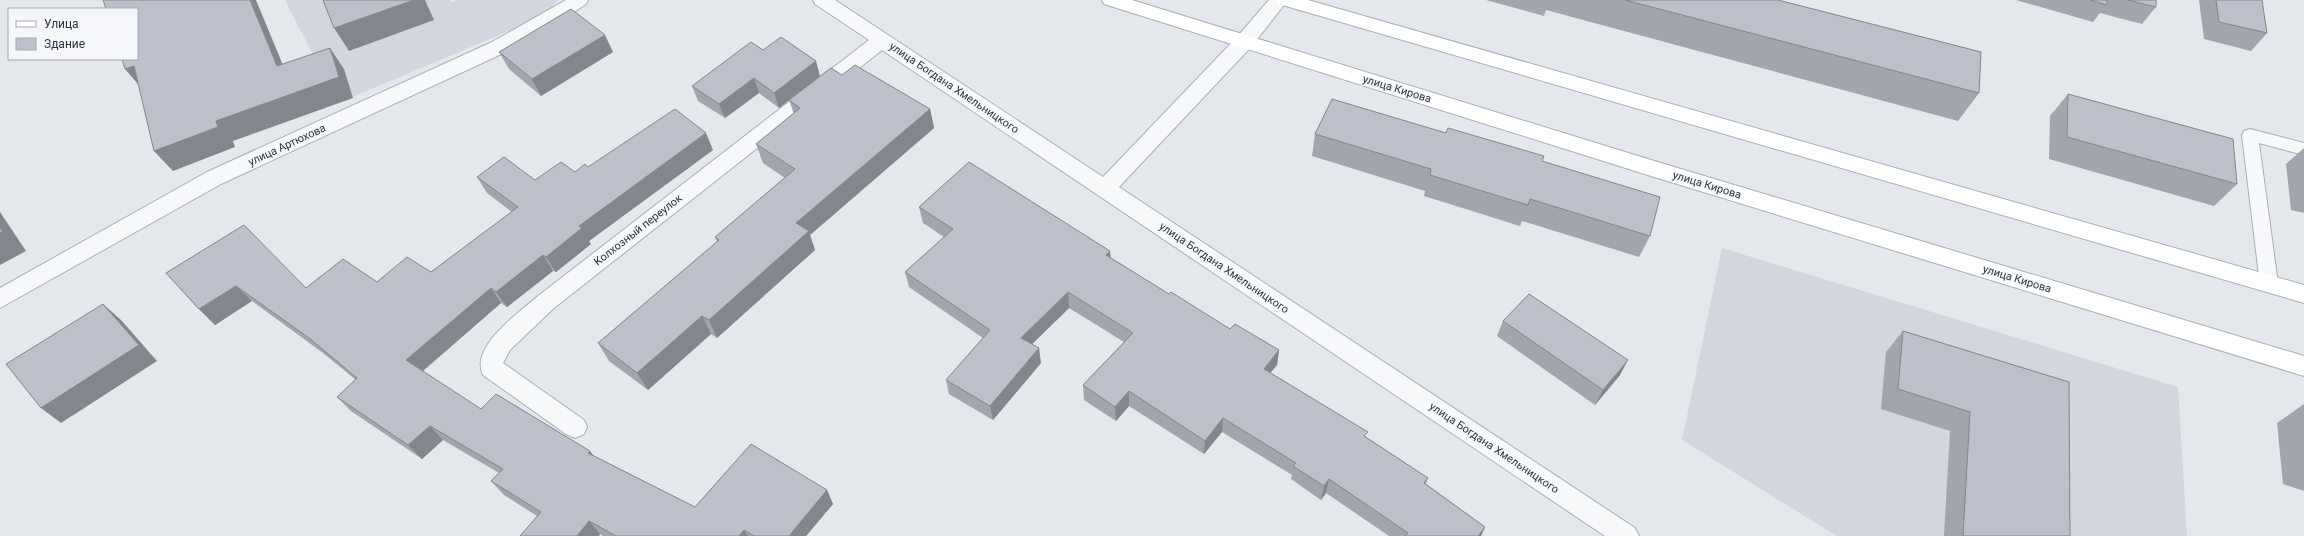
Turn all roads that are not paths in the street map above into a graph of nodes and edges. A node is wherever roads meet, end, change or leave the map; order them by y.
1 (579, 0) edge
2 (822, 0) edge
3 (1111, 0) edge
4 (1279, 0) edge
5 (1286, 0) edge
6 (882, 40) junction
7 (1244, 42) junction
8 (2304, 149) edge
9 (1105, 188) junction
10 (2269, 284) junction
11 (2304, 294) edge
12 (0, 299) edge
13 (2304, 366) edge
14 (575, 427) dead end
15 (1626, 536) edge

1 - 12 street, улица Артюхова
2 - 6 street, улица Богдана Хмельницкого
3 - 7 street, улица Кирова
4 - 7 street
5 - 10 street
6 - 9 street, улица Богдана Хмельницкого
6 - 14 street, Колхозный переулок
7 - 9 street
7 - 13 street, улица Кирова
8 - 10 lane
9 - 15 street, улица Богдана Хмельницкого
10 - 11 street

